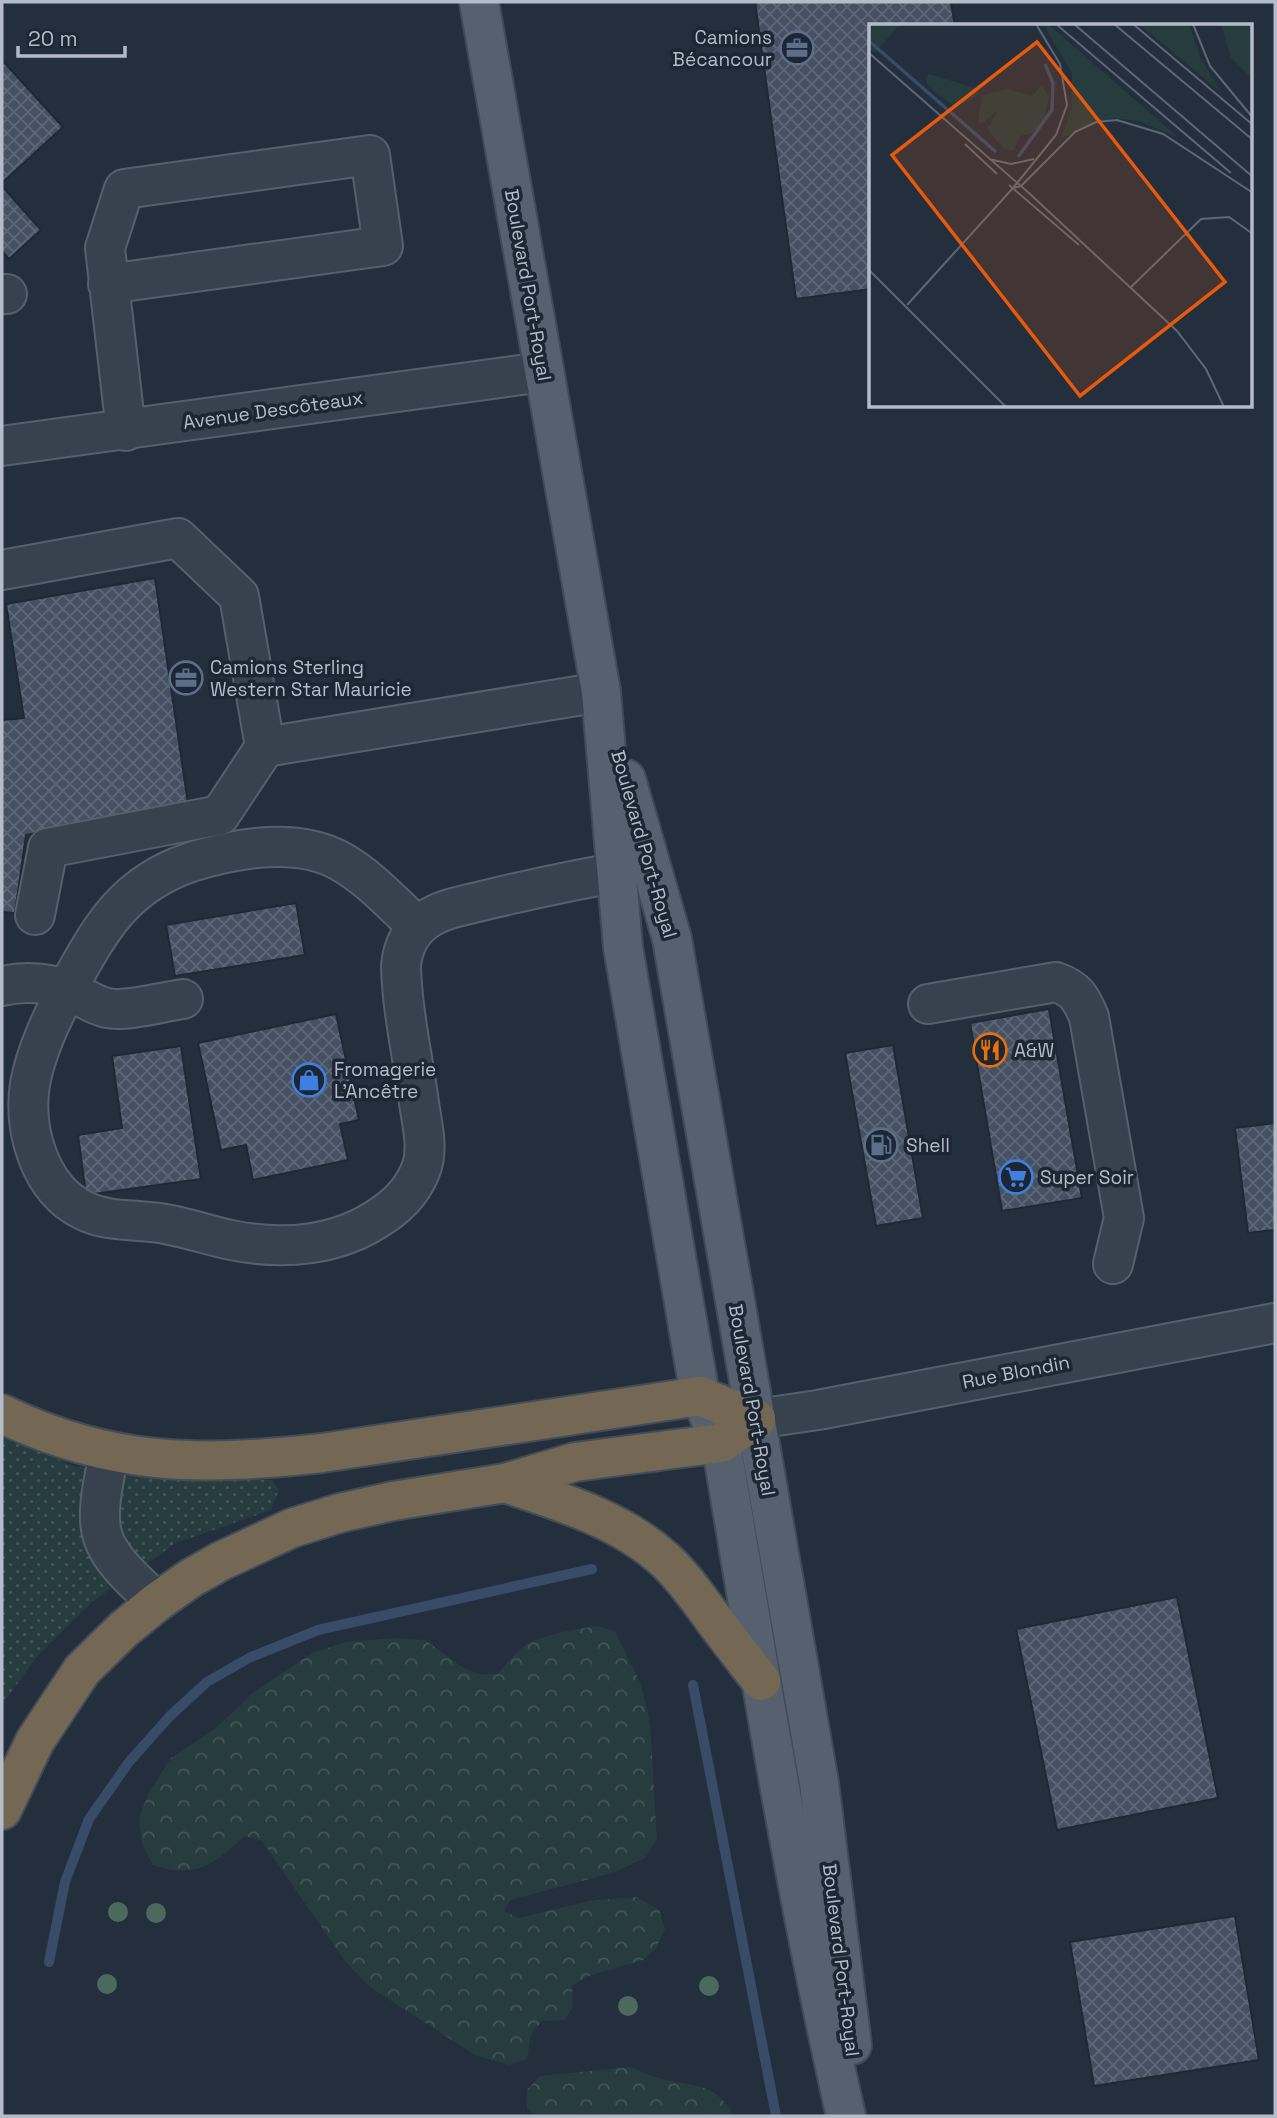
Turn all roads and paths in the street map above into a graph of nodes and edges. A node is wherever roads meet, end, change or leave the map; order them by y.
1 (479, 2) edge
2 (108, 284) junction
3 (543, 372) junction
4 (126, 430) junction
5 (2, 446) edge
6 (2, 570) edge
7 (601, 692) junction
8 (265, 747) junction
9 (634, 870) junction
10 (34, 915) dead end
11 (417, 926) junction
12 (2, 986) edge
13 (67, 990) junction
14 (183, 999) dead end
15 (928, 1004) dead end
16 (16, 1131) edge
17 (1113, 1264) dead end
18 (1275, 1323) edge
19 (700, 1396) junction
20 (2, 1414) edge
21 (756, 1419) junction
22 (721, 1443) junction
23 (109, 1452) junction
24 (505, 1483) junction
25 (157, 1602) junction
26 (761, 1681) junction
27 (2, 1810) edge
28 (846, 2116) edge
29 (860, 2116) edge

1 - 3 main road, Boulevard Port-Royal
2 - 2 street
2 - 4 street
3 - 4 street, Avenue Descôteaux
3 - 7 main road, Boulevard Port-Royal
4 - 5 street, Avenue Descôteaux
6 - 8 street
7 - 8 street
7 - 9 main road, Boulevard Port-Royal
8 - 10 street
9 - 11 street
9 - 19 main road, Boulevard Port-Royal
9 - 21 main road, Boulevard Port-Royal
11 - 13 street
11 - 16 street
12 - 13 street
13 - 14 street
13 - 16 street
15 - 17 street
18 - 21 street, Rue Blondin
19 - 21 highway
19 - 22 main road, Boulevard Port-Royal
19 - 23 highway
20 - 23 highway
21 - 22 highway
21 - 29 main road, Boulevard Port-Royal
22 - 24 highway
22 - 26 main road, Boulevard Port-Royal
23 - 25 street
24 - 25 highway
24 - 26 highway
25 - 27 highway
26 - 28 main road, Boulevard Port-Royal

